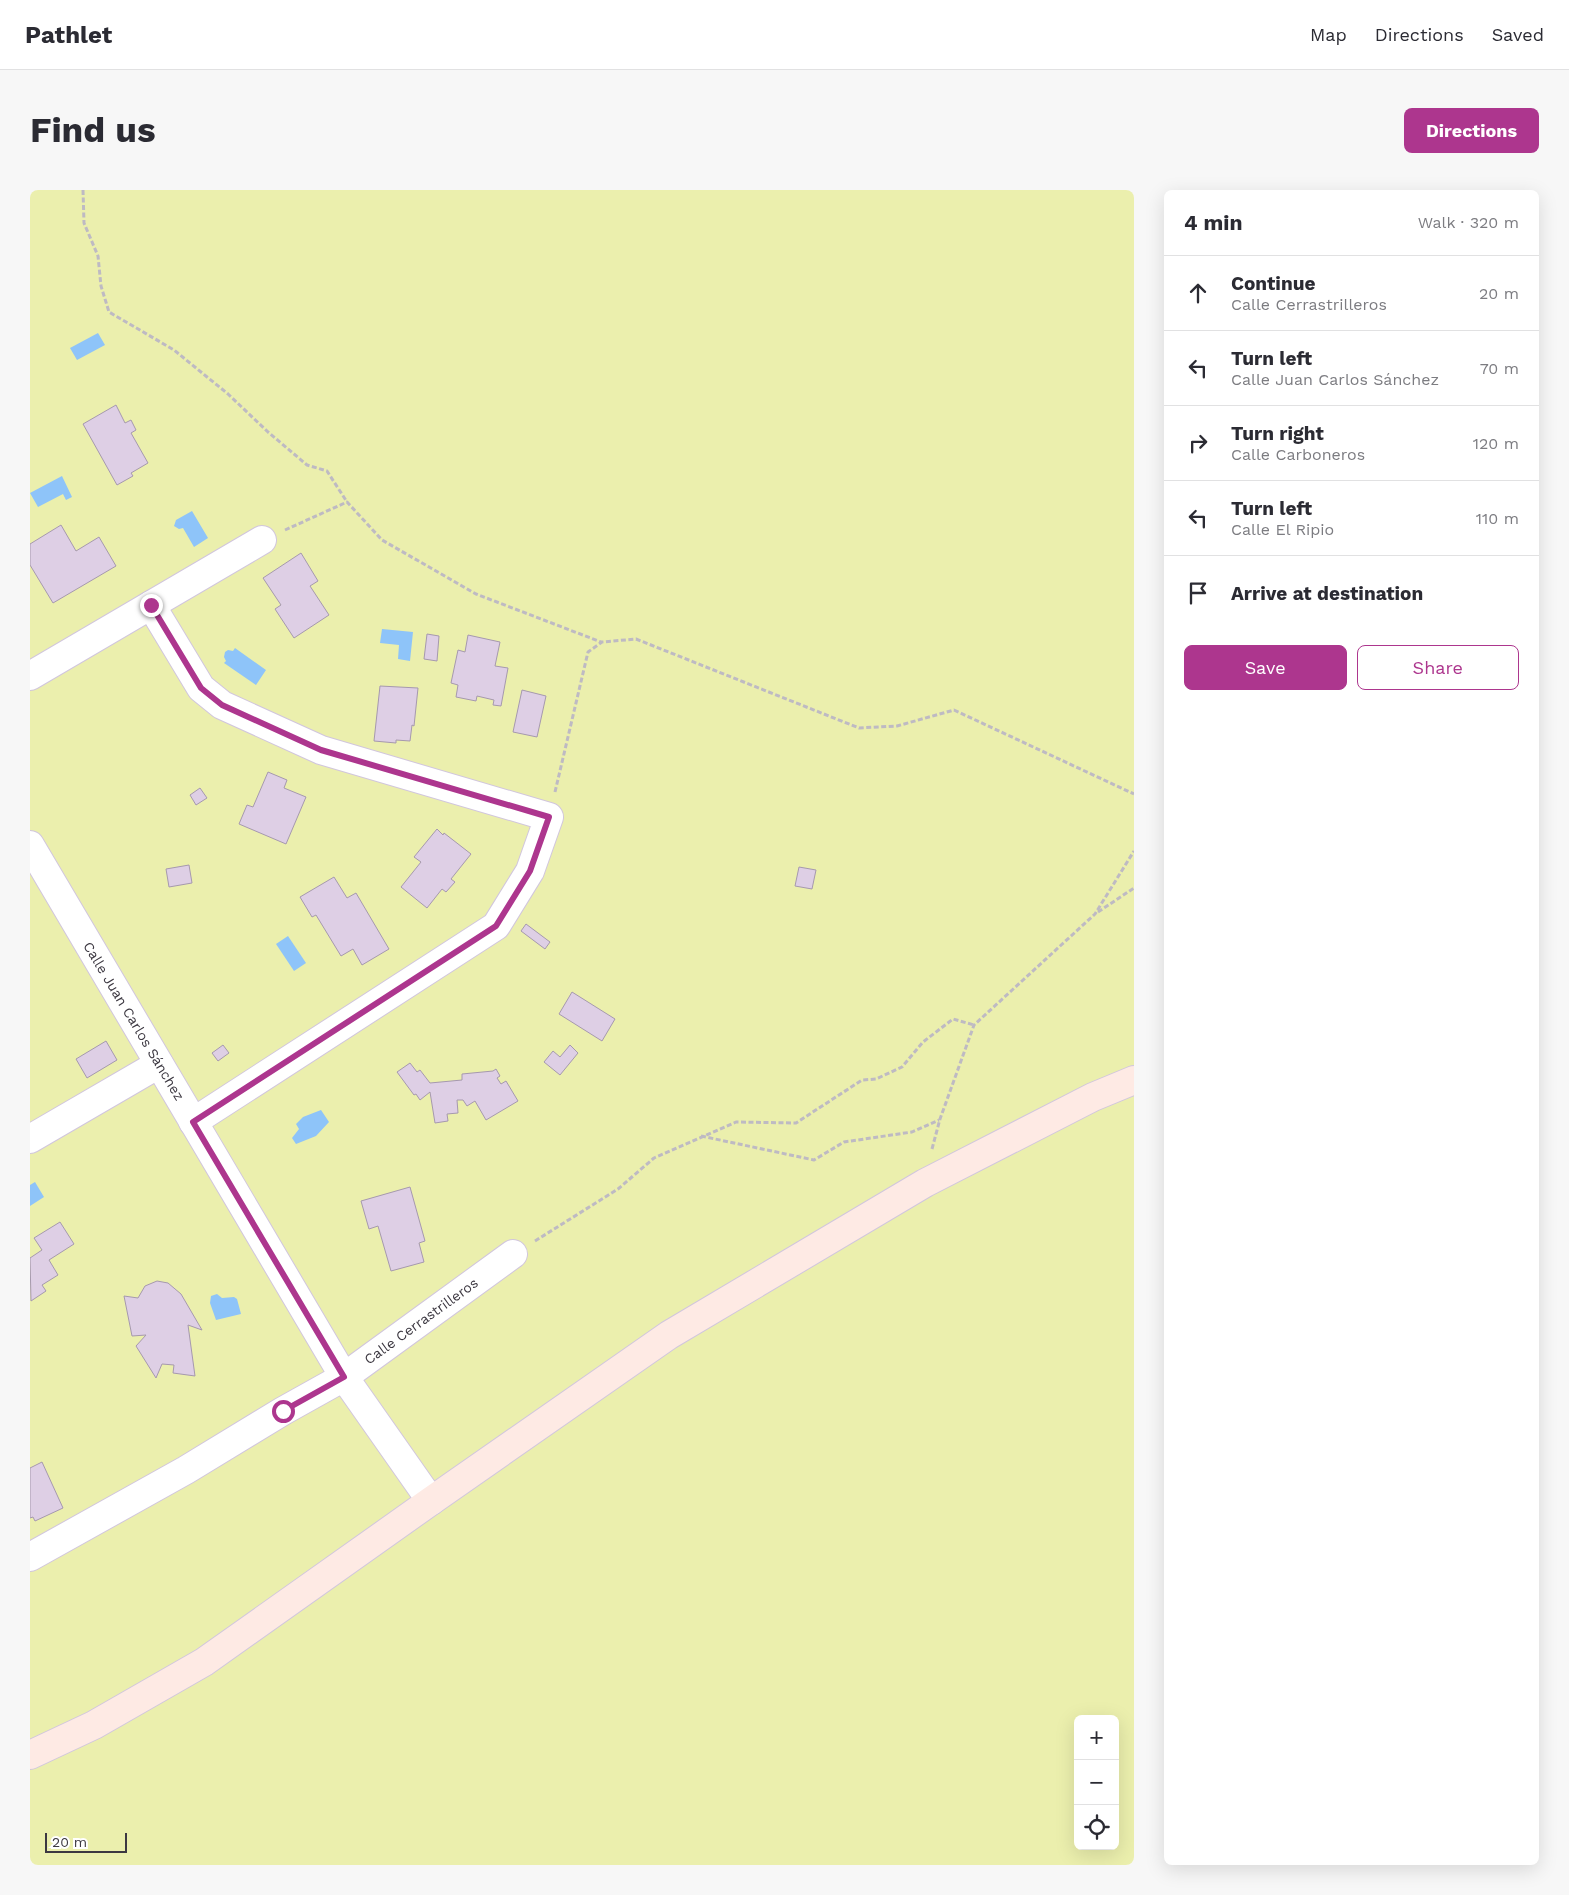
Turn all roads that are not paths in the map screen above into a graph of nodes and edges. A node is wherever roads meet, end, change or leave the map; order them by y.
1 (262, 540) road end
2 (151, 605) junction
3 (30, 676) edge
4 (30, 845) edge
5 (159, 1064) junction
6 (1134, 1080) edge
7 (193, 1122) junction
8 (30, 1139) edge
9 (513, 1254) road end
10 (344, 1377) junction
11 (431, 1501) junction
12 (30, 1557) edge
13 (30, 1755) edge

1 - 2 street
2 - 3 street
2 - 7 street
4 - 5 street, Calle Juan Carlos Sánchez
5 - 7 street, Calle Juan Carlos Sánchez
5 - 8 street
6 - 11 main road
7 - 10 street, Calle Juan Carlos Sánchez
9 - 10 street, Calle Cerrastrilleros
10 - 11 street, Calle Juan Carlos Sánchez
10 - 12 street, Calle Cerrastrilleros
11 - 13 main road

